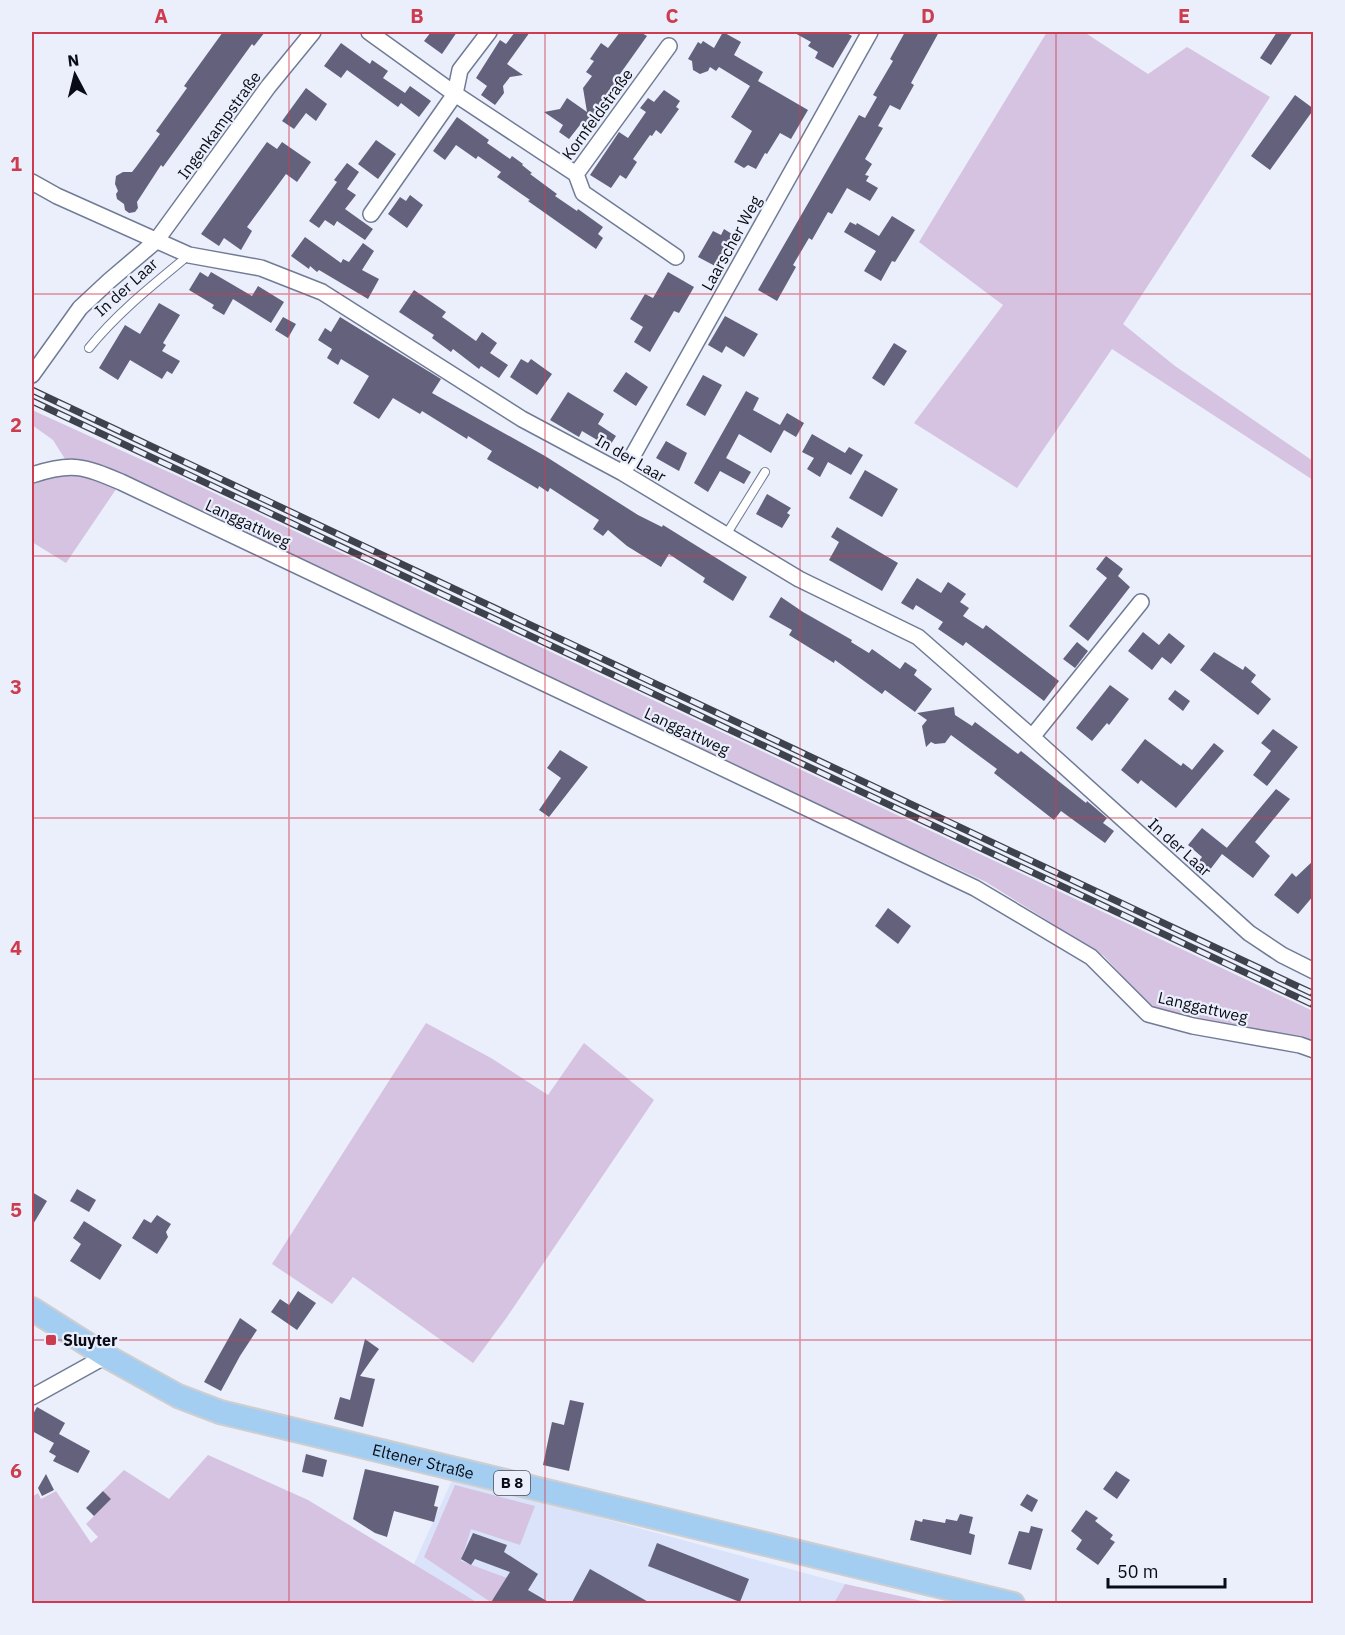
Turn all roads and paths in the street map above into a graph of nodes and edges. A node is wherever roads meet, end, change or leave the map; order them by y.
1 (313, 32) edge
2 (369, 32) edge
3 (489, 32) edge
4 (870, 32) edge
5 (669, 46) dead end
6 (455, 94) junction
7 (576, 174) junction
8 (32, 182) edge
9 (371, 214) dead end
10 (156, 241) junction
11 (189, 255) junction
12 (676, 257) dead end
13 (90, 348) dead end
14 (32, 375) edge
15 (765, 472) dead end
16 (623, 473) junction
17 (32, 475) edge
18 (726, 535) junction
19 (1141, 602) dead end
20 (1032, 738) junction
21 (1314, 971) edge
22 (1314, 1050) edge
23 (32, 1310) edge
24 (106, 1356) junction
25 (32, 1397) edge
26 (1013, 1604) edge

1 - 10 street, Ingenkampstraße
2 - 6 street, Kornfeldstraße
3 - 6 street
4 - 16 street, Laarscher Weg
5 - 7 street, Kornfeldstraße
6 - 7 street, Kornfeldstraße
6 - 9 street
7 - 12 street
8 - 10 street
10 - 11 street, In der Laar
10 - 14 street, Ingenkampstraße
11 - 13 lane, In der Laar
11 - 16 street, In der Laar
15 - 18 lane
16 - 18 street, In der Laar
17 - 22 street, Langgattweg
18 - 20 street, In der Laar
19 - 20 street
20 - 21 street, In der Laar
23 - 24 main road, Eltener Straße / B 8
24 - 25 street
24 - 26 main road, Eltener Straße / B 8

